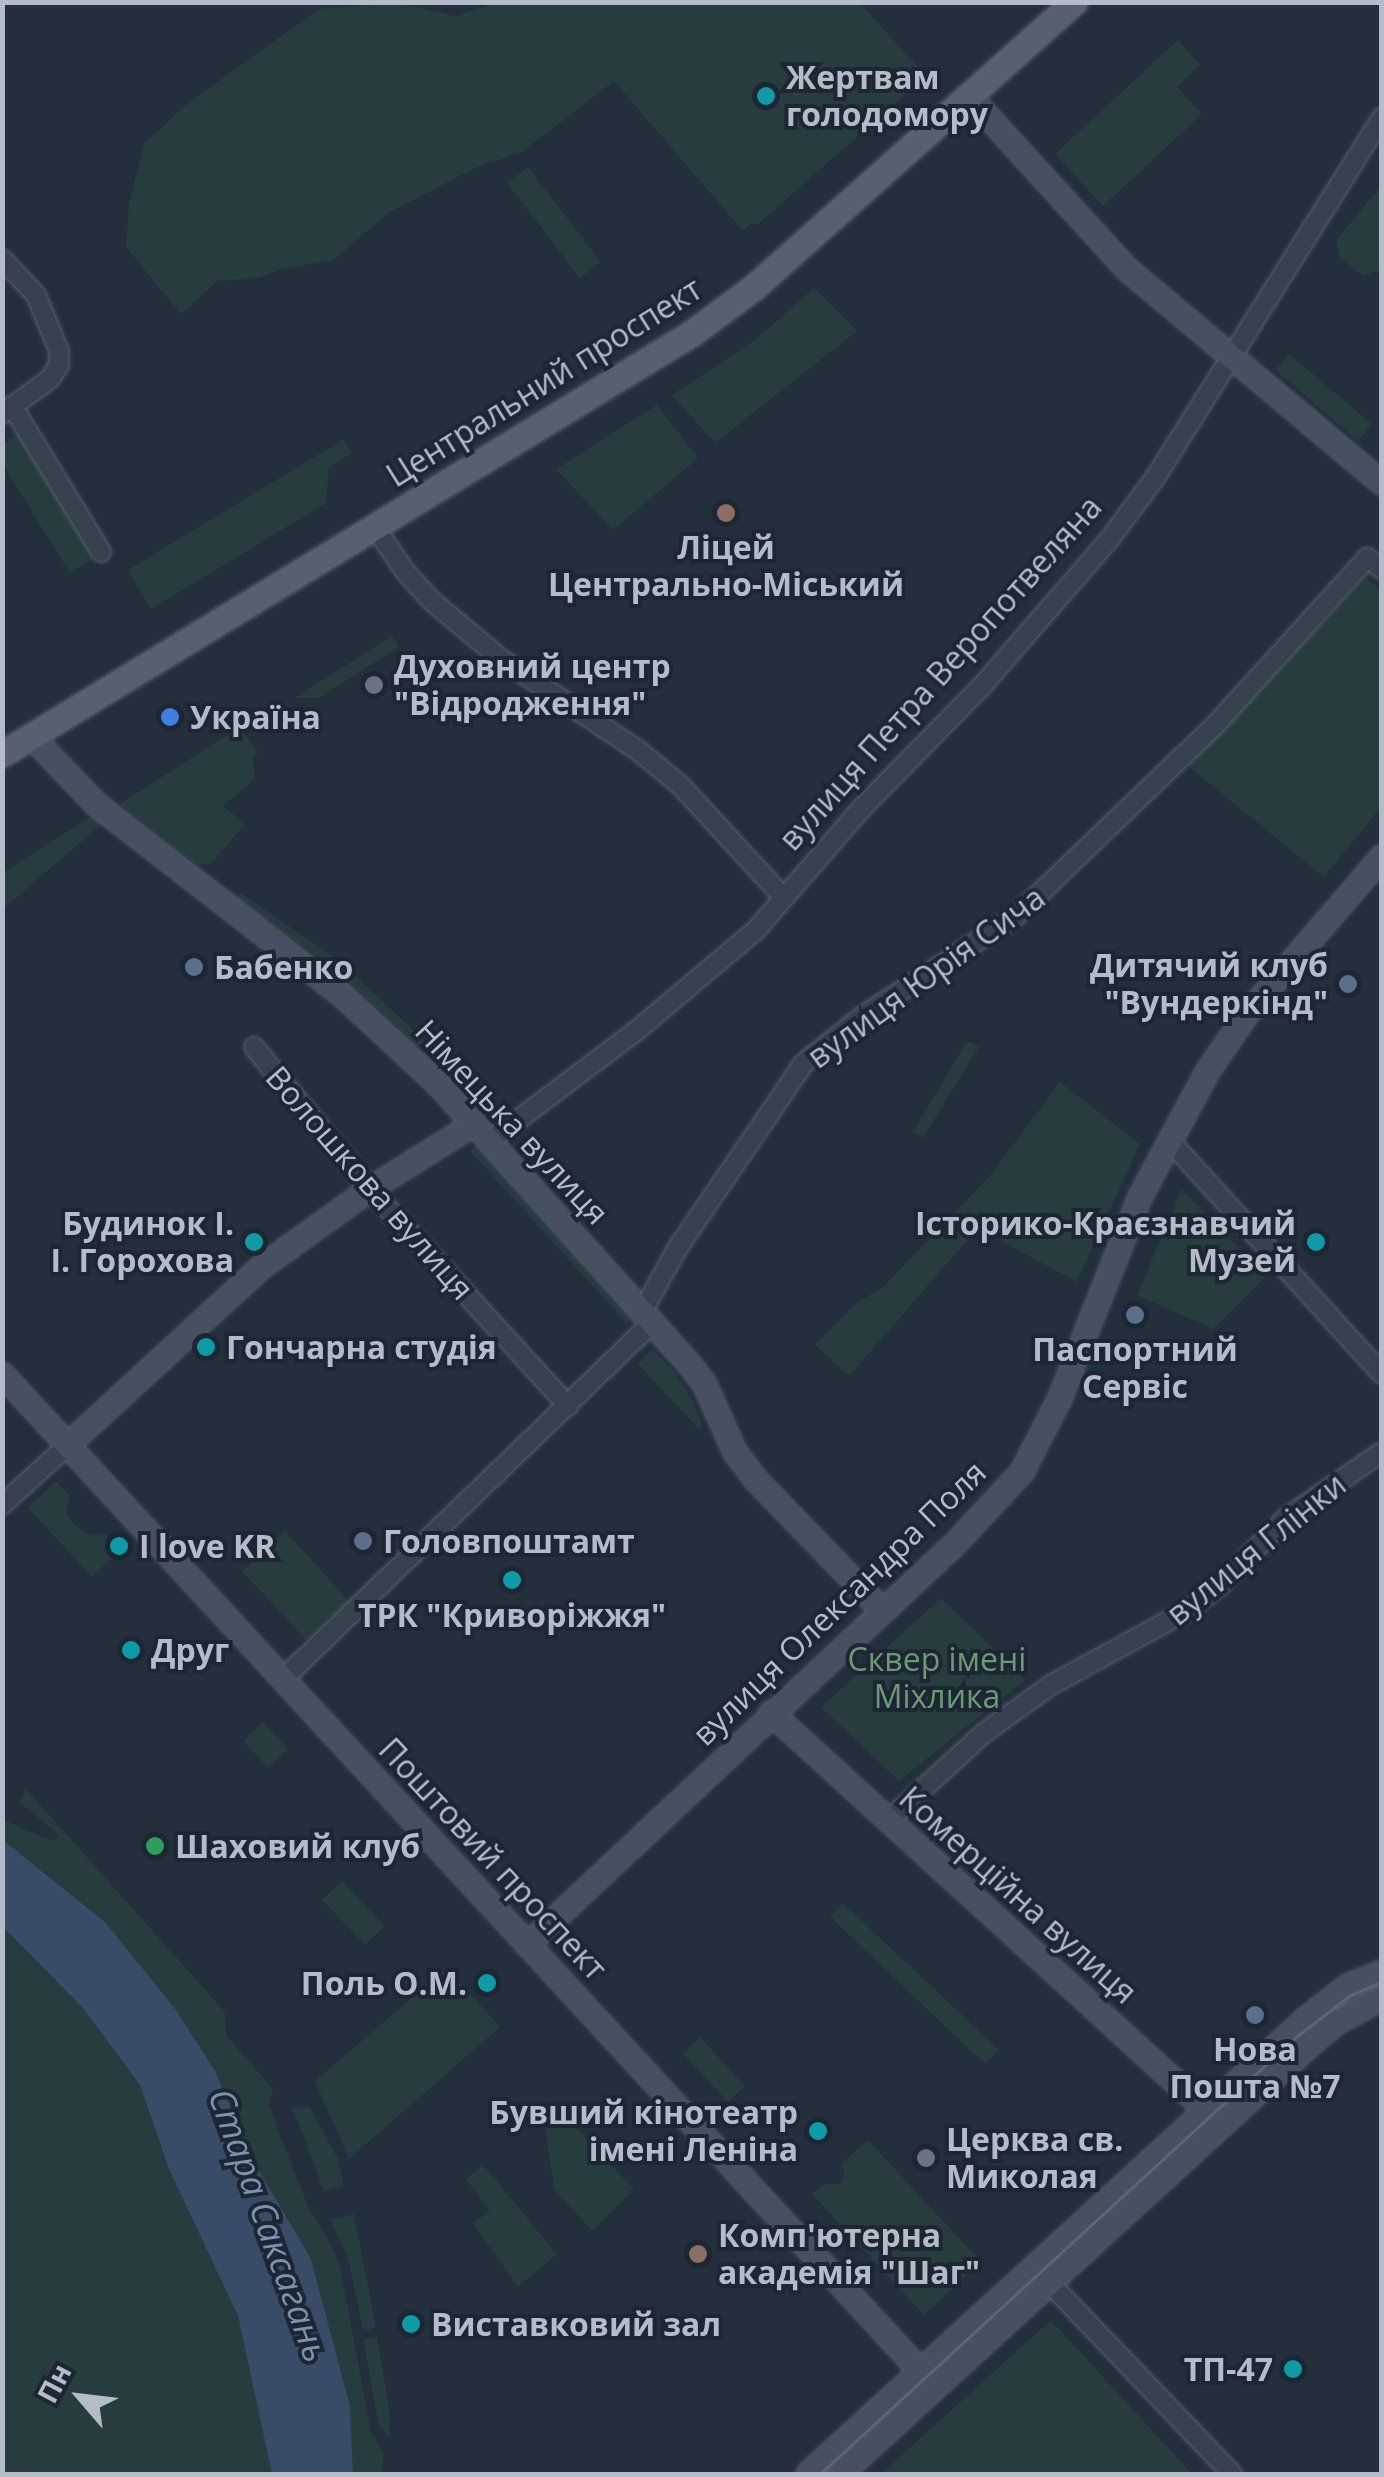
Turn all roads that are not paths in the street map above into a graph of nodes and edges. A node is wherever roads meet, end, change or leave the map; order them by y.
1 (1074, 2) edge
2 (968, 95) junction
3 (1382, 118) edge
4 (2, 259) edge
5 (1235, 357) junction
6 (8, 410) edge
7 (1382, 483) edge
8 (374, 526) junction
9 (102, 552) dead end
10 (1382, 569) edge
11 (32, 736) junction
12 (2, 754) edge
13 (1382, 857) edge
14 (783, 897) junction
15 (254, 1048) dead end
16 (482, 1133) junction
17 (1169, 1140) junction
18 (370, 1190) junction
19 (646, 1318) junction
20 (2, 1374) edge
21 (1382, 1374) edge
22 (568, 1406) junction
23 (68, 1445) junction
24 (1382, 1452) edge
25 (2, 1505) edge
26 (882, 1610) junction
27 (283, 1679) junction
28 (771, 1713) junction
29 (888, 1820) junction
30 (527, 1944) junction
31 (1382, 1972) edge
32 (1382, 1998) edge
33 (1214, 2117) junction
34 (1042, 2274) junction
35 (927, 2379) junction
36 (808, 2474) edge
37 (841, 2474) edge
38 (1232, 2474) edge

1 - 2 main road, Центральний проспект
2 - 5 street
2 - 8 main road, Центральний проспект
3 - 5 street, вулиця Петра Веропотвеляна
4 - 6 street
5 - 7 street
5 - 14 street, вулиця Петра Веропотвеляна
6 - 9 street
8 - 11 main road, Центральний проспект
8 - 14 street
10 - 19 street, вулиця Юрія Сича
11 - 12 main road, Центральний проспект
11 - 16 street, Німецька вулиця
13 - 17 street, вулиця Олександра Поля
14 - 16 street, вулиця Петра Веропотвеляна
15 - 18 street, Волошкова вулиця
16 - 18 street, вулиця Петра Веропотвеляна
16 - 19 street, Німецька вулиця
17 - 21 street
17 - 26 street, вулиця Олександра Поля
18 - 22 street, Волошкова вулиця
18 - 23 street, вулиця Петра Веропотвеляна
19 - 22 street, вулиця Юрія Сича
19 - 26 street, Німецька вулиця
20 - 23 street, Поштовий проспект
22 - 27 street, вулиця Юрія Сича
23 - 25 street, вулиця Петра Веропотвеляна
23 - 27 street, Поштовий проспект
24 - 29 street, вулиця Глінки
26 - 28 street, вулиця Олександра Поля
27 - 30 street, Поштовий проспект
28 - 29 street, Комерційна вулиця
28 - 30 street, вулиця Олександра Поля
29 - 33 street, Комерційна вулиця
30 - 35 street, Поштовий проспект
31 - 33 street
32 - 33 street
33 - 34 street
34 - 35 street
34 - 38 street
35 - 36 street
35 - 37 street

